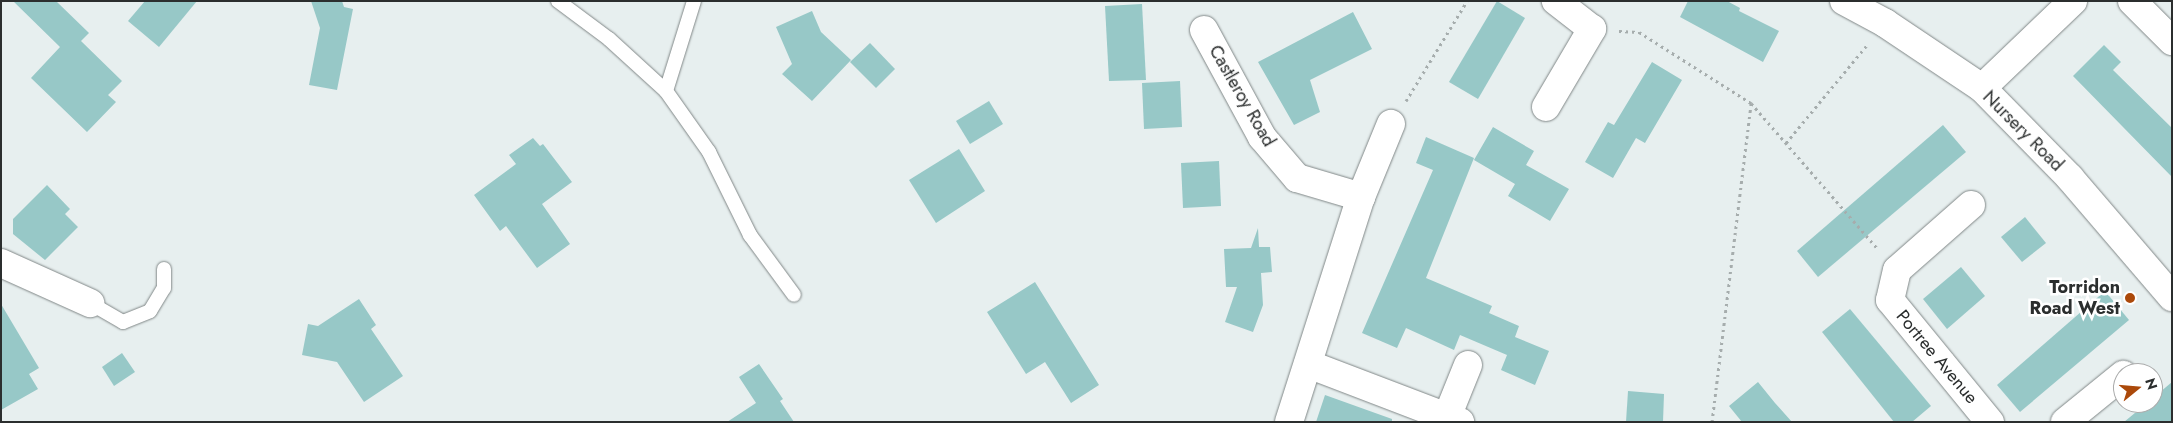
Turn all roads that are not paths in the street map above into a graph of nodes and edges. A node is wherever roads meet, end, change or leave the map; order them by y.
1 (558, 1) edge
2 (694, 1) edge
3 (1556, 1) edge
4 (1844, 1) edge
5 (2073, 1) edge
6 (2132, 1) edge
7 (1204, 30) dead end
8 (2172, 41) edge
9 (1982, 88) junction
10 (666, 91) junction
11 (1546, 107) dead end
12 (1390, 124) road end
13 (1361, 197) junction
14 (1971, 205) dead end
15 (1, 263) edge
16 (164, 270) dead end
17 (794, 295) dead end
18 (2172, 297) edge
19 (90, 303) joint
20 (1308, 364) junction
21 (1468, 365) dead end
22 (2113, 383) edge
23 (1454, 419) edge
24 (1289, 422) edge
25 (1990, 422) edge
26 (2065, 422) edge

1 - 10 lane
2 - 10 lane
3 - 11 street
4 - 9 street, Nursery Road
5 - 9 street
6 - 8 street
7 - 13 street, Castleroy Road
9 - 18 street, Nursery Road
10 - 17 lane
12 - 13 street
13 - 20 street
14 - 25 street, Portree Avenue
15 - 19 street
16 - 19 lane
20 - 23 street
20 - 24 street
21 - 23 street
22 - 26 street

